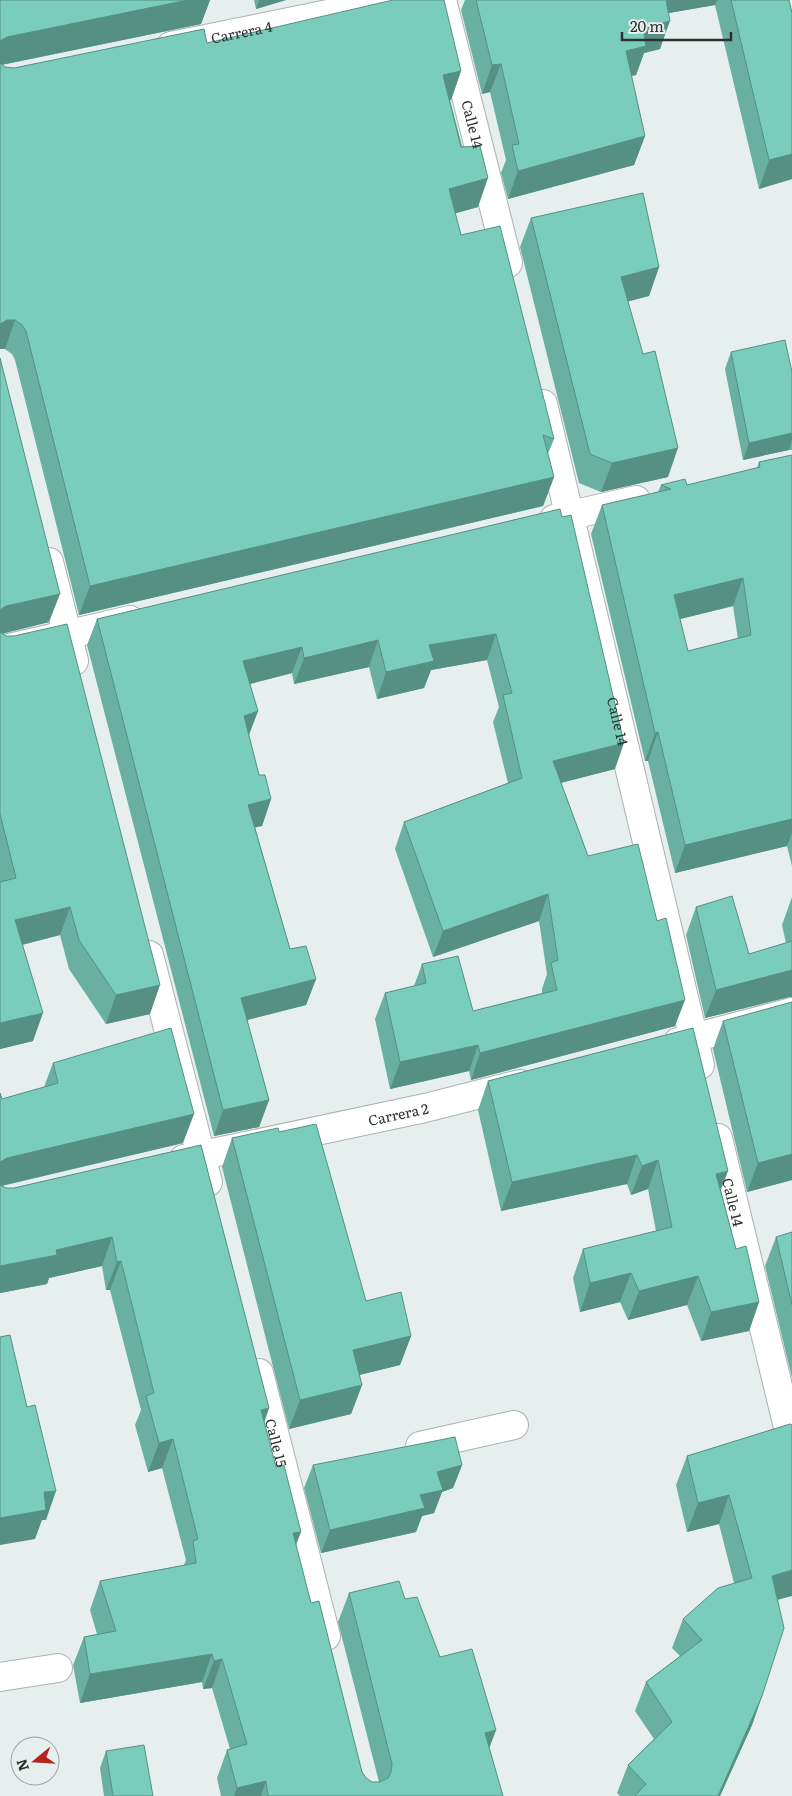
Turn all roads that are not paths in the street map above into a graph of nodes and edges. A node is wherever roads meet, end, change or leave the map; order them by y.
1 (397, 0) edge
2 (442, 0) edge
3 (145, 52) edge
4 (514, 286) edge
5 (538, 381) edge
6 (658, 495) edge
7 (571, 515) junction
8 (532, 524) edge
9 (43, 538) edge
10 (154, 614) edge
11 (67, 635) junction
12 (0, 650) edge
13 (80, 683) edge
14 (144, 933) edge
15 (792, 1012) edge
16 (694, 1038) junction
17 (655, 1048) edge
18 (540, 1078) edge
19 (705, 1086) edge
20 (712, 1116) edge
21 (201, 1155) junction
22 (162, 1164) edge
23 (213, 1202) edge
24 (254, 1353) edge
25 (514, 1426) dead end
26 (792, 1444) edge
27 (391, 1452) edge
28 (333, 1664) edge
29 (58, 1668) dead end
30 (0, 1676) edge

1 - 3 street, Carrera 4
2 - 4 street, Calle 14
5 - 7 street, Calle 14
6 - 7 street
7 - 8 street
7 - 16 street, Calle 14
9 - 11 street
10 - 11 street
11 - 12 street
11 - 13 street
14 - 21 street
15 - 16 street
16 - 17 street
16 - 19 street, Calle 14
18 - 21 street, Carrera 2
20 - 26 street, Calle 14
21 - 22 street, Carrera 2
21 - 23 street
24 - 28 street, Calle 15
25 - 27 street
29 - 30 street

